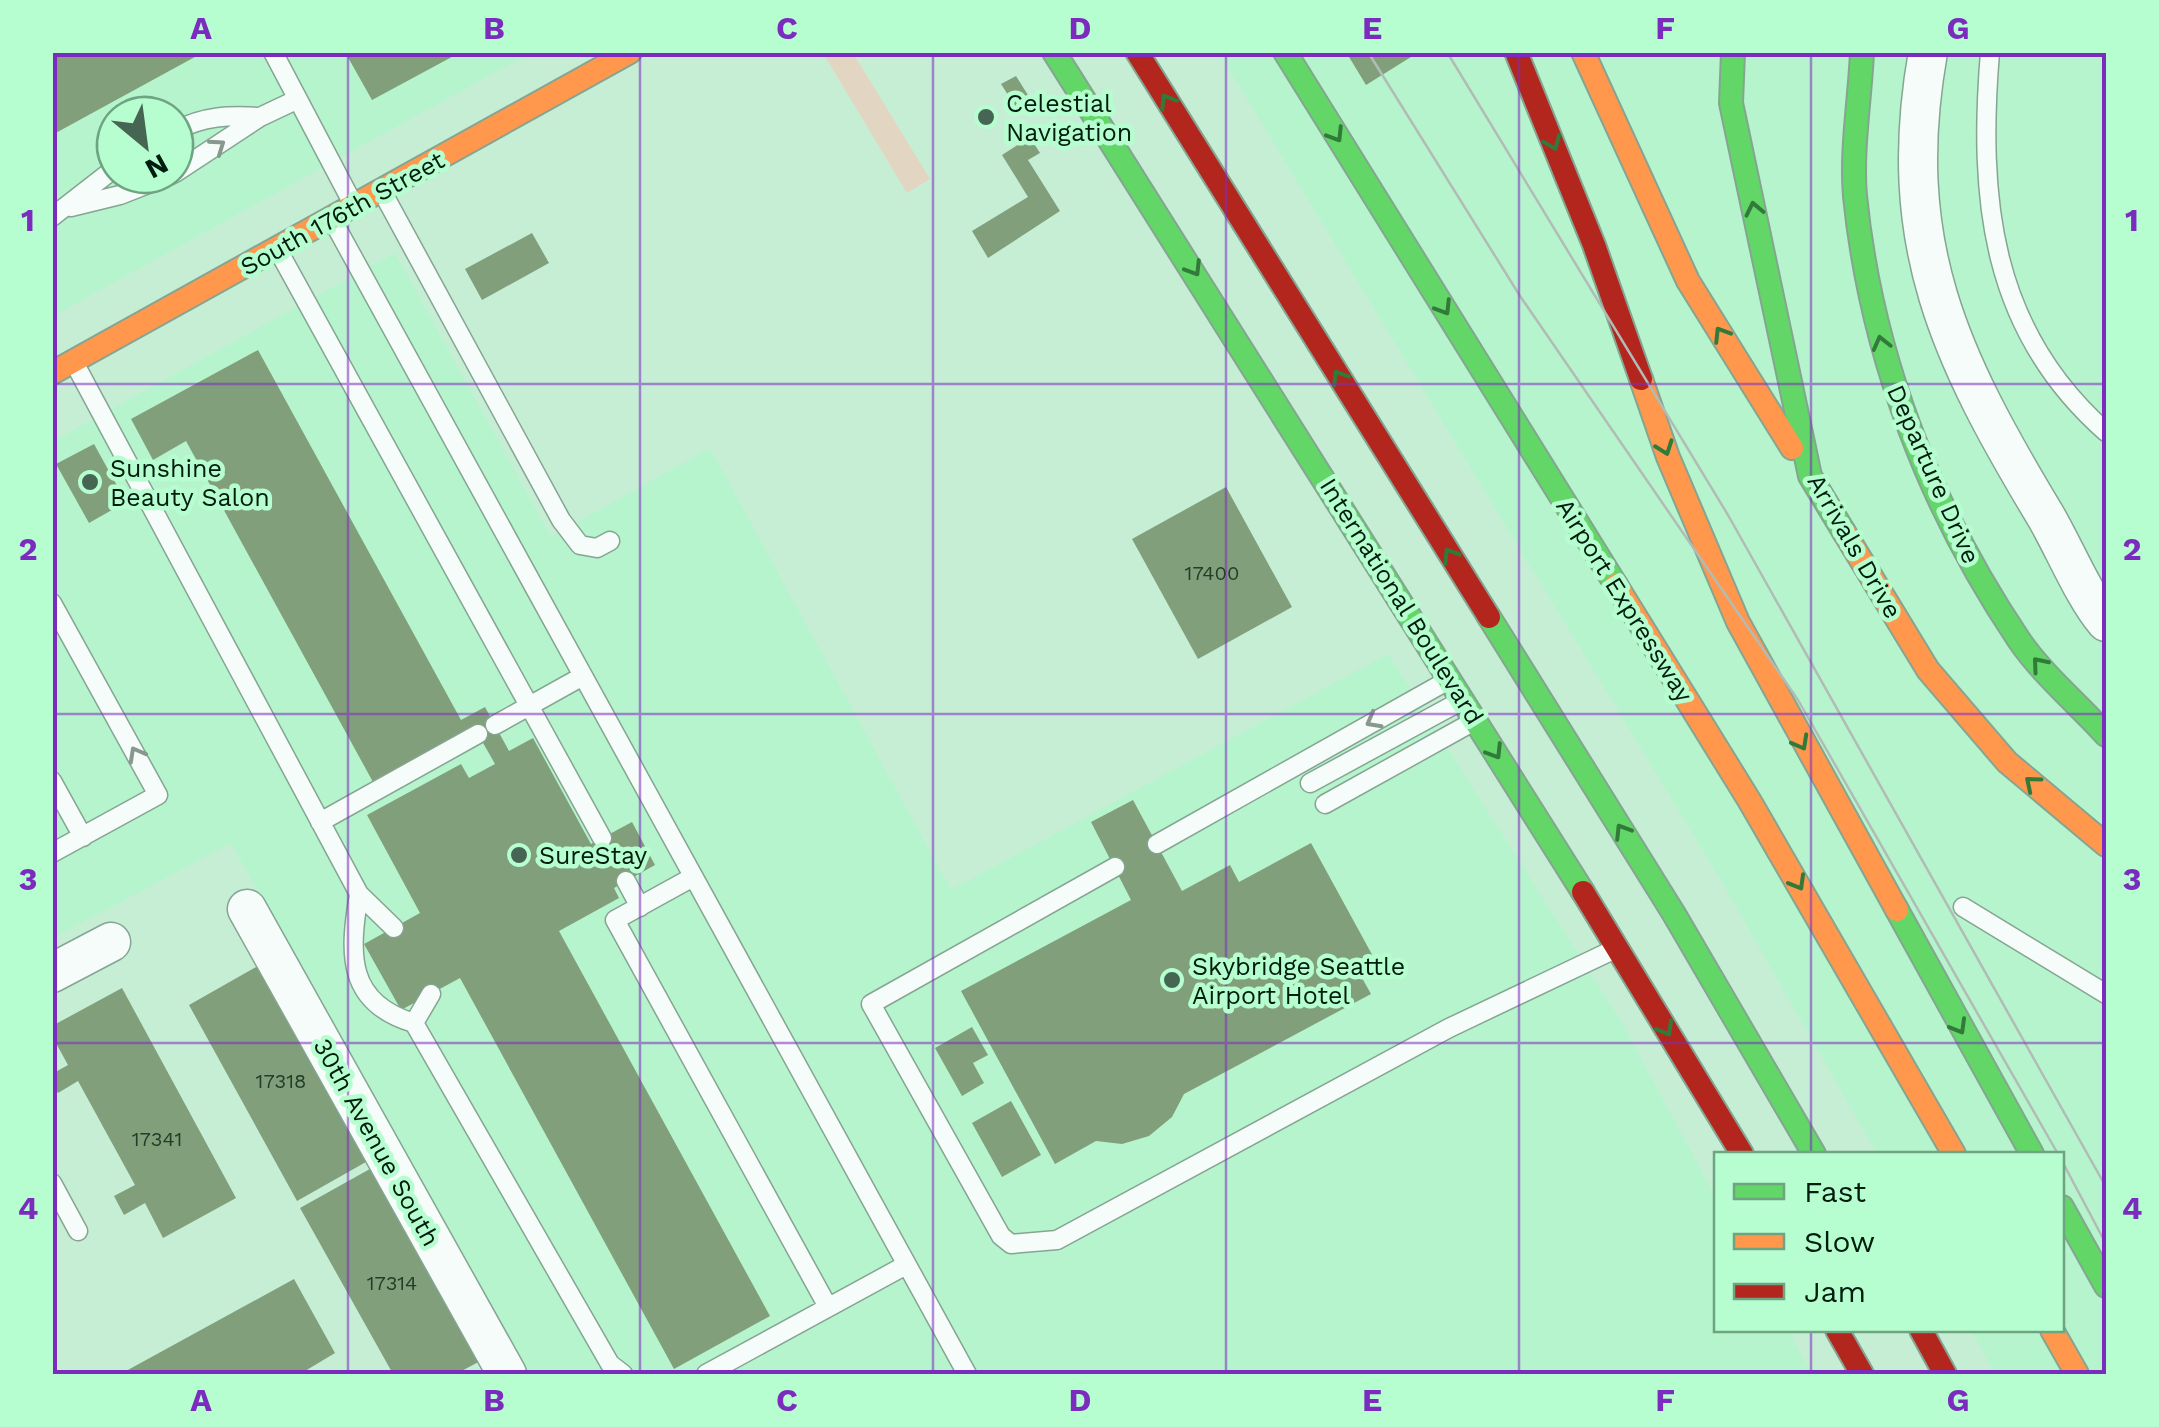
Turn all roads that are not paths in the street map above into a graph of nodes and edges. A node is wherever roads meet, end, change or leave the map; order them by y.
1 (272, 52) edge
2 (630, 52) edge
3 (1054, 52) edge
4 (1137, 52) edge
5 (1285, 52) edge
6 (1516, 52) edge
7 (1733, 52) edge
8 (1862, 52) edge
9 (1928, 52) edge
10 (1990, 52) edge
11 (1589, 59) edge
12 (296, 100) junction
13 (260, 117) junction
14 (195, 125) edge
15 (195, 160) edge
16 (95, 186) edge
17 (381, 190) junction
18 (122, 195) edge
19 (354, 206) junction
20 (71, 207) junction
21 (52, 217) edge
22 (331, 218) junction
23 (277, 248) junction
24 (74, 361) junction
25 (52, 372) edge
26 (2106, 432) edge
27 (1810, 476) junction
28 (610, 541) dead end
29 (52, 603) edge
30 (2106, 622) edge
31 (583, 676) junction
32 (1450, 680) junction
33 (1463, 700) junction
34 (529, 706) junction
35 (1476, 721) junction
36 (2106, 734) edge
37 (52, 781) edge
38 (1310, 783) dead end
39 (1326, 804) dead end
40 (320, 822) junction
41 (83, 837) junction
42 (602, 838) dead end
43 (1157, 844) dead end
44 (2106, 845) edge
45 (52, 854) edge
46 (1115, 868) dead end
47 (694, 877) junction
48 (626, 881) dead end
49 (359, 894) junction
50 (640, 907) junction
51 (1964, 907) dead end
52 (247, 909) dead end
53 (394, 928) dead end
54 (111, 942) dead end
55 (1625, 943) junction
56 (52, 973) edge
57 (430, 994) dead end
58 (2106, 994) edge
59 (414, 1023) junction
60 (1741, 1152) edge
61 (1813, 1152) edge
62 (1953, 1152) edge
63 (2031, 1152) edge
64 (52, 1183) edge
65 (2064, 1211) edge
66 (78, 1231) dead end
67 (906, 1264) junction
68 (2106, 1286) edge
69 (828, 1308) junction
70 (1838, 1332) edge
71 (1922, 1332) edge
72 (2044, 1332) edge
73 (2053, 1332) edge
74 (507, 1374) edge
75 (623, 1374) edge
76 (706, 1374) edge
77 (966, 1374) edge
78 (1862, 1374) edge
79 (1945, 1374) edge
80 (2062, 1374) edge
81 (2077, 1374) edge

1 - 12 lane
2 - 17 main road, South 176th Street
3 -> 32 main road, International Boulevard
61 -> 4 main road
5 -> 62 main road, Airport Expressway
6 -> 63 main road
27 -> 7 main road, Arrivals Drive
36 -> 8 main road, Departure Drive
9 - 30 street
10 - 26 lane
27 -> 11 main road
12 - 13 lane
12 - 19 lane
13 - 14 lane
15 -> 13 lane
16 - 20 lane
17 - 19 main road, South 176th Street
17 - 28 lane
18 - 20 lane
19 - 22 main road, South 176th Street
20 - 21 lane
22 - 23 main road, South 176th Street
22 - 31 lane
23 - 24 main road, South 176th Street
23 - 34 lane
24 - 25 main road, South 176th Street
24 - 40 lane
44 -> 27 main road, Arrivals Drive
41 -> 29 lane
31 - 34 lane
31 - 47 lane
32 - 33 main road, International Boulevard
32 -> 43 lane
33 - 35 main road, International Boulevard
33 - 38 lane
34 - 40 lane
34 - 42 lane
35 - 39 lane
35 -> 55 main road, International Boulevard
37 - 41 lane
40 - 49 lane
41 - 45 lane
46 - 55 lane
47 - 50 lane
47 - 67 lane
48 - 50 lane
49 - 53 lane
49 - 59 lane
50 - 69 lane
51 - 58 lane
52 - 74 street, 30th Avenue South
54 - 56 street
55 -> 60 main road, International Boulevard
57 - 59 lane
59 - 75 lane
64 - 66 lane
65 - 68 main road
67 - 69 lane
67 - 77 lane
69 - 76 lane
70 - 78 main road
71 - 79 main road
72 - 80 main road
73 - 81 main road

